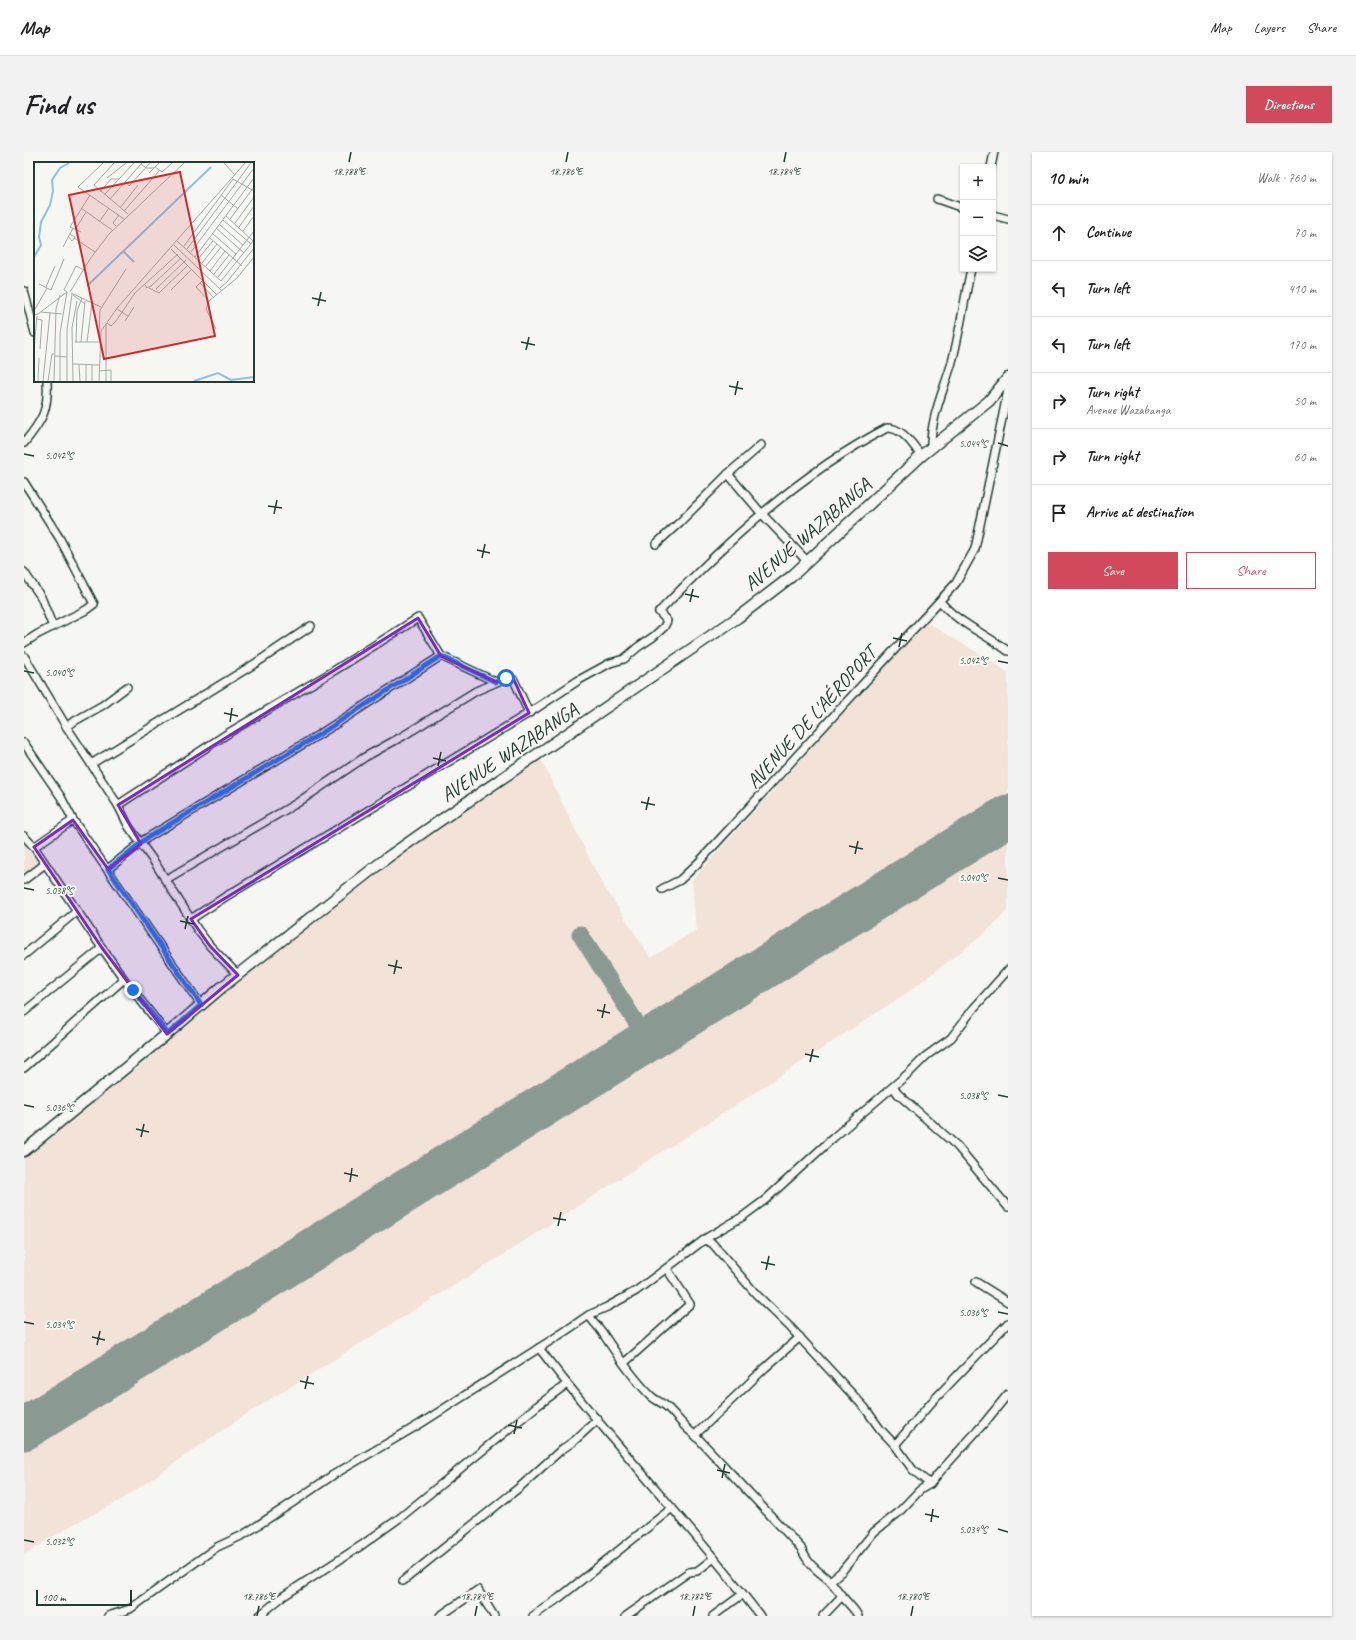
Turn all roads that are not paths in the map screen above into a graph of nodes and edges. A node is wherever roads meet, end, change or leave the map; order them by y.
1 (994, 152) edge
2 (992, 164) edge
3 (937, 199) dead end
4 (960, 207) edge
5 (996, 216) edge
6 (1008, 219) edge
7 (970, 272) edge
8 (24, 291) edge
9 (34, 329) edge
10 (1008, 378) edge
11 (47, 382) edge
12 (1008, 390) edge
13 (1000, 427) junction
14 (1008, 429) edge
15 (24, 443) edge
16 (762, 446) dead end
17 (931, 448) junction
18 (921, 456) junction
19 (728, 474) junction
20 (24, 482) edge
21 (762, 514) junction
22 (656, 544) dead end
23 (808, 562) junction
24 (24, 572) edge
25 (940, 601) junction
26 (311, 626) dead end
27 (53, 627) junction
28 (24, 643) edge
29 (1008, 651) edge
30 (24, 656) edge
31 (441, 656) junction
32 (496, 682) junction
33 (127, 687) dead end
34 (530, 713) junction
35 (66, 726) junction
36 (24, 743) edge
37 (91, 764) junction
38 (118, 805) junction
39 (73, 820) junction
40 (24, 836) edge
41 (141, 844) junction
42 (34, 847) junction
43 (45, 864) junction
44 (108, 869) junction
45 (24, 880) edge
46 (165, 880) junction
47 (662, 889) dead end
48 (77, 911) junction
49 (191, 919) junction
50 (102, 948) junction
51 (24, 955) edge
52 (1008, 970) edge
53 (238, 975) junction
54 (124, 979) junction
55 (201, 1005) junction
56 (24, 1012) edge
57 (168, 1034) junction
58 (24, 1068) edge
59 (893, 1087) junction
60 (24, 1150) edge
61 (1008, 1207) edge
62 (704, 1240) junction
63 (667, 1269) junction
64 (976, 1282) dead end
65 (1008, 1302) edge
66 (589, 1315) junction
67 (1008, 1324) edge
68 (800, 1337) junction
69 (539, 1348) junction
70 (624, 1363) junction
71 (567, 1384) junction
72 (1008, 1394) edge
73 (598, 1419) junction
74 (695, 1435) junction
75 (895, 1445) junction
76 (930, 1484) junction
77 (672, 1508) junction
78 (714, 1558) junction
79 (403, 1581) dead end
80 (830, 1581) junction
81 (743, 1594) junction
82 (842, 1596) junction
83 (108, 1616) edge
84 (259, 1616) edge
85 (440, 1616) edge
86 (494, 1616) edge
87 (533, 1616) edge
88 (626, 1616) edge
89 (713, 1616) edge
90 (760, 1616) edge
91 (823, 1616) edge
92 (858, 1616) edge

1 - 2 street
3 - 4 street
5 - 6 street
7 - 17 street
8 - 9 street
10 - 17 main road, AVENUE WAZABANGA
11 - 15 street
12 - 13 street, AVENUE DE L'AÉROPORT
13 - 14 street
13 - 25 street, AVENUE DE L'AÉROPORT
16 - 19 street
17 - 18 main road, AVENUE WAZABANGA
18 - 21 street
18 - 23 main road, AVENUE WAZABANGA
19 - 21 street
19 - 22 street
20 - 27 street
21 - 23 street
21 - 34 street
23 - 53 main road, AVENUE WAZABANGA
24 - 27 street
25 - 29 street
25 - 47 street, AVENUE DE L'AÉROPORT
26 - 37 street
27 - 28 street
30 - 35 street
31 - 32 street
31 - 38 street
31 - 41 street
32 - 34 street
32 - 46 street
33 - 35 street
34 - 49 street
35 - 37 street
36 - 39 street
37 - 38 street
38 - 41 street
39 - 42 street
39 - 44 street
40 - 42 street
41 - 44 street
41 - 46 street
42 - 43 street
43 - 45 street
43 - 48 street
44 - 55 street
46 - 49 street
48 - 50 street
48 - 51 street
49 - 53 street
50 - 54 street
50 - 56 street
52 - 59 street
53 - 55 main road, AVENUE WAZABANGA
54 - 57 street
54 - 58 street
55 - 57 main road, AVENUE WAZABANGA
57 - 60 main road, AVENUE WAZABANGA
59 - 61 street
59 - 62 street
62 - 63 street
62 - 68 street
63 - 66 street
63 - 70 street
64 - 65 street
66 - 69 street
66 - 70 street
67 - 75 street
68 - 74 street
68 - 75 street
69 - 71 street
69 - 83 street
70 - 74 street
71 - 73 street
71 - 84 street
72 - 76 street
73 - 77 street
73 - 79 street
74 - 80 street
75 - 76 street
76 - 80 street
77 - 78 street
77 - 87 street
78 - 81 street
78 - 88 street
80 - 82 street
81 - 89 street
81 - 90 street
82 - 91 street
82 - 92 street
85 - 86 street

